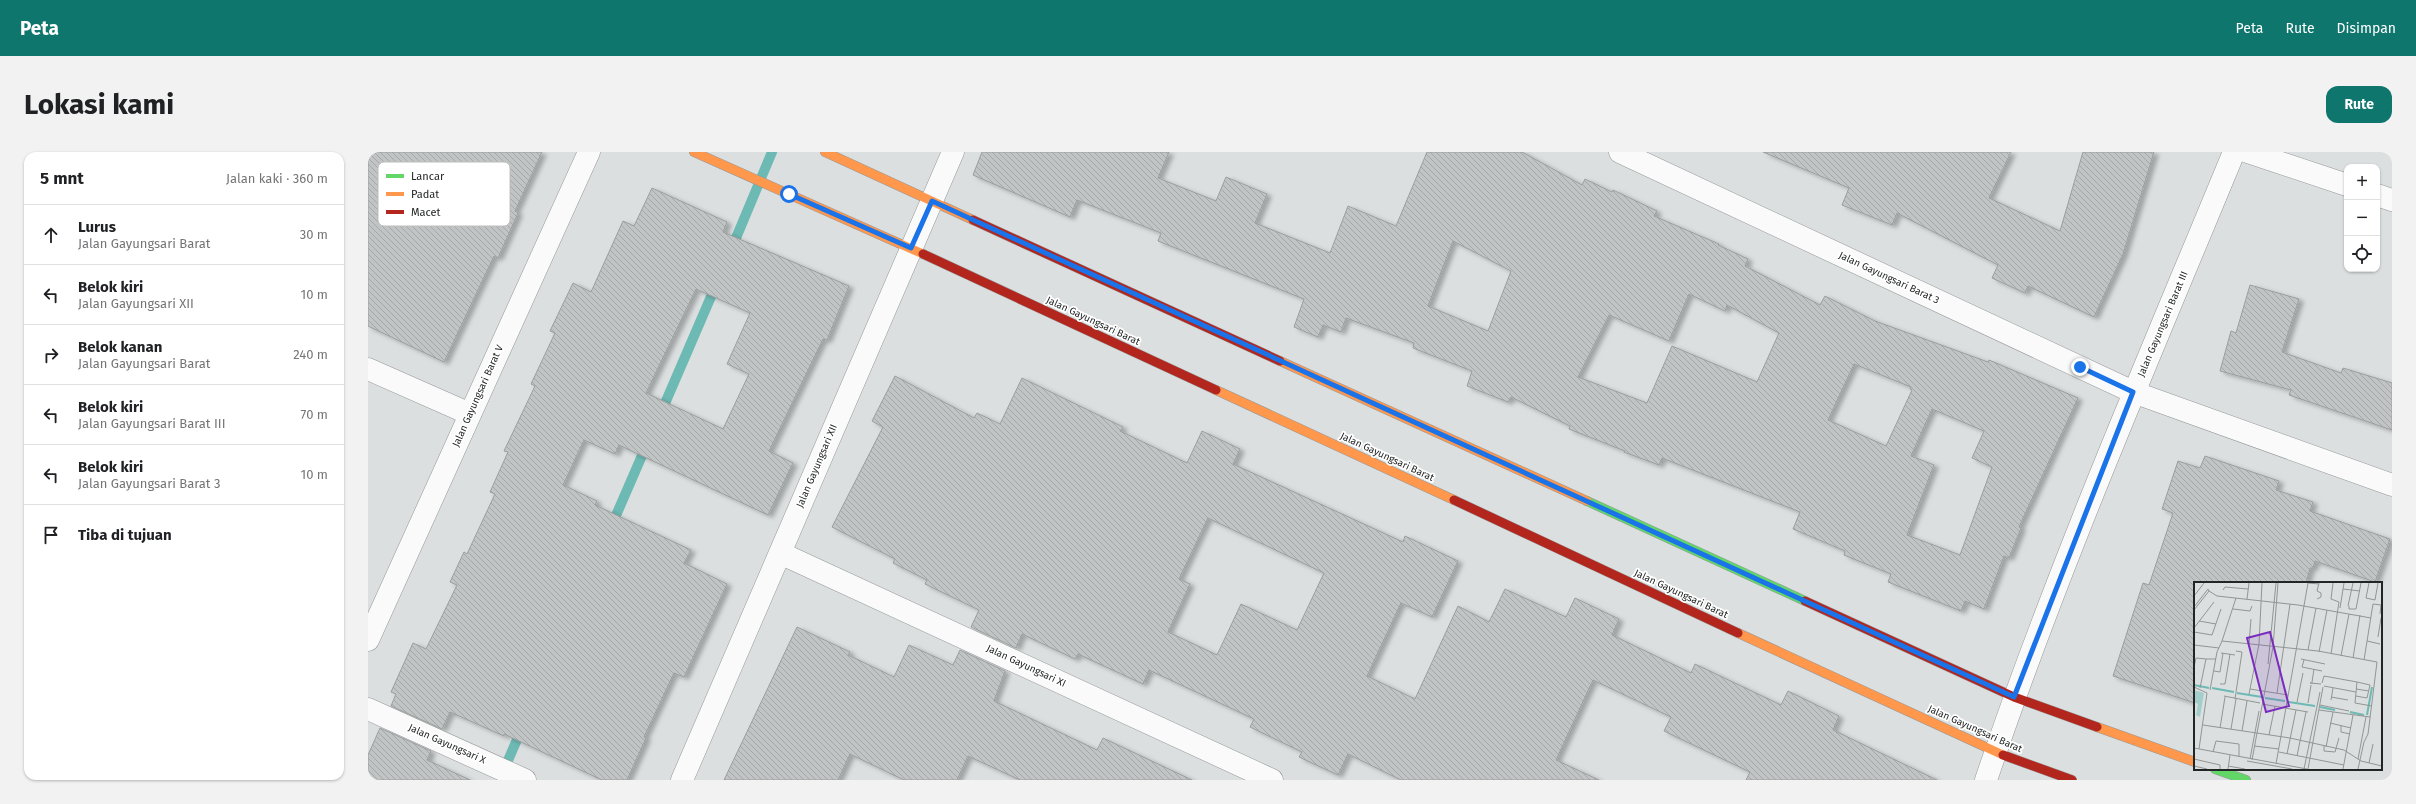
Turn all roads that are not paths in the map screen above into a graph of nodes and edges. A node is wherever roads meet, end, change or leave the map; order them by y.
1 (589, 152) edge
2 (694, 152) edge
3 (824, 152) edge
4 (953, 152) edge
5 (1620, 152) edge
6 (2234, 152) edge
7 (2248, 152) edge
8 (2344, 184) edge
9 (2380, 196) edge
10 (2392, 200) edge
11 (932, 201) junction
12 (911, 248) junction
13 (368, 369) edge
14 (2133, 392) junction
15 (470, 414) junction
16 (2392, 485) edge
17 (780, 553) junction
18 (368, 640) edge
19 (2014, 697) junction
20 (368, 709) edge
21 (1995, 752) junction
22 (2194, 762) edge
23 (2218, 770) edge
24 (525, 780) edge
25 (682, 780) edge
26 (1272, 780) edge
27 (1986, 780) edge
28 (2072, 780) edge
29 (2246, 780) edge

1 - 15 street, Jalan Gayungsari Barat V
2 - 12 street, Jalan Gayungsari Barat
3 - 11 street
4 - 11 street, Jalan Gayungsari XII
5 - 14 street, Jalan Gayungsari Barat 3
6 - 14 street, Jalan Gayungsari Barat III
7 - 8 street
9 - 10 street
11 - 12 street, Jalan Gayungsari XII
11 - 19 street
12 - 17 street, Jalan Gayungsari XII
12 - 21 street, Jalan Gayungsari Barat
13 - 15 street
14 - 16 street, Jalan Gayungsari Barat 3
14 - 19 street, Jalan Gayungsari Barat III
15 - 18 street, Jalan Gayungsari Barat V
17 - 25 street, Jalan Gayungsari XII
17 - 26 street, Jalan Gayungsari XI
19 - 21 street, Jalan Gayungsari Barat III
19 - 22 street
20 - 24 street, Jalan Gayungsari X
21 - 27 street, Jalan Gayungsari Barat III
21 - 28 street, Jalan Gayungsari Barat
23 - 29 street

